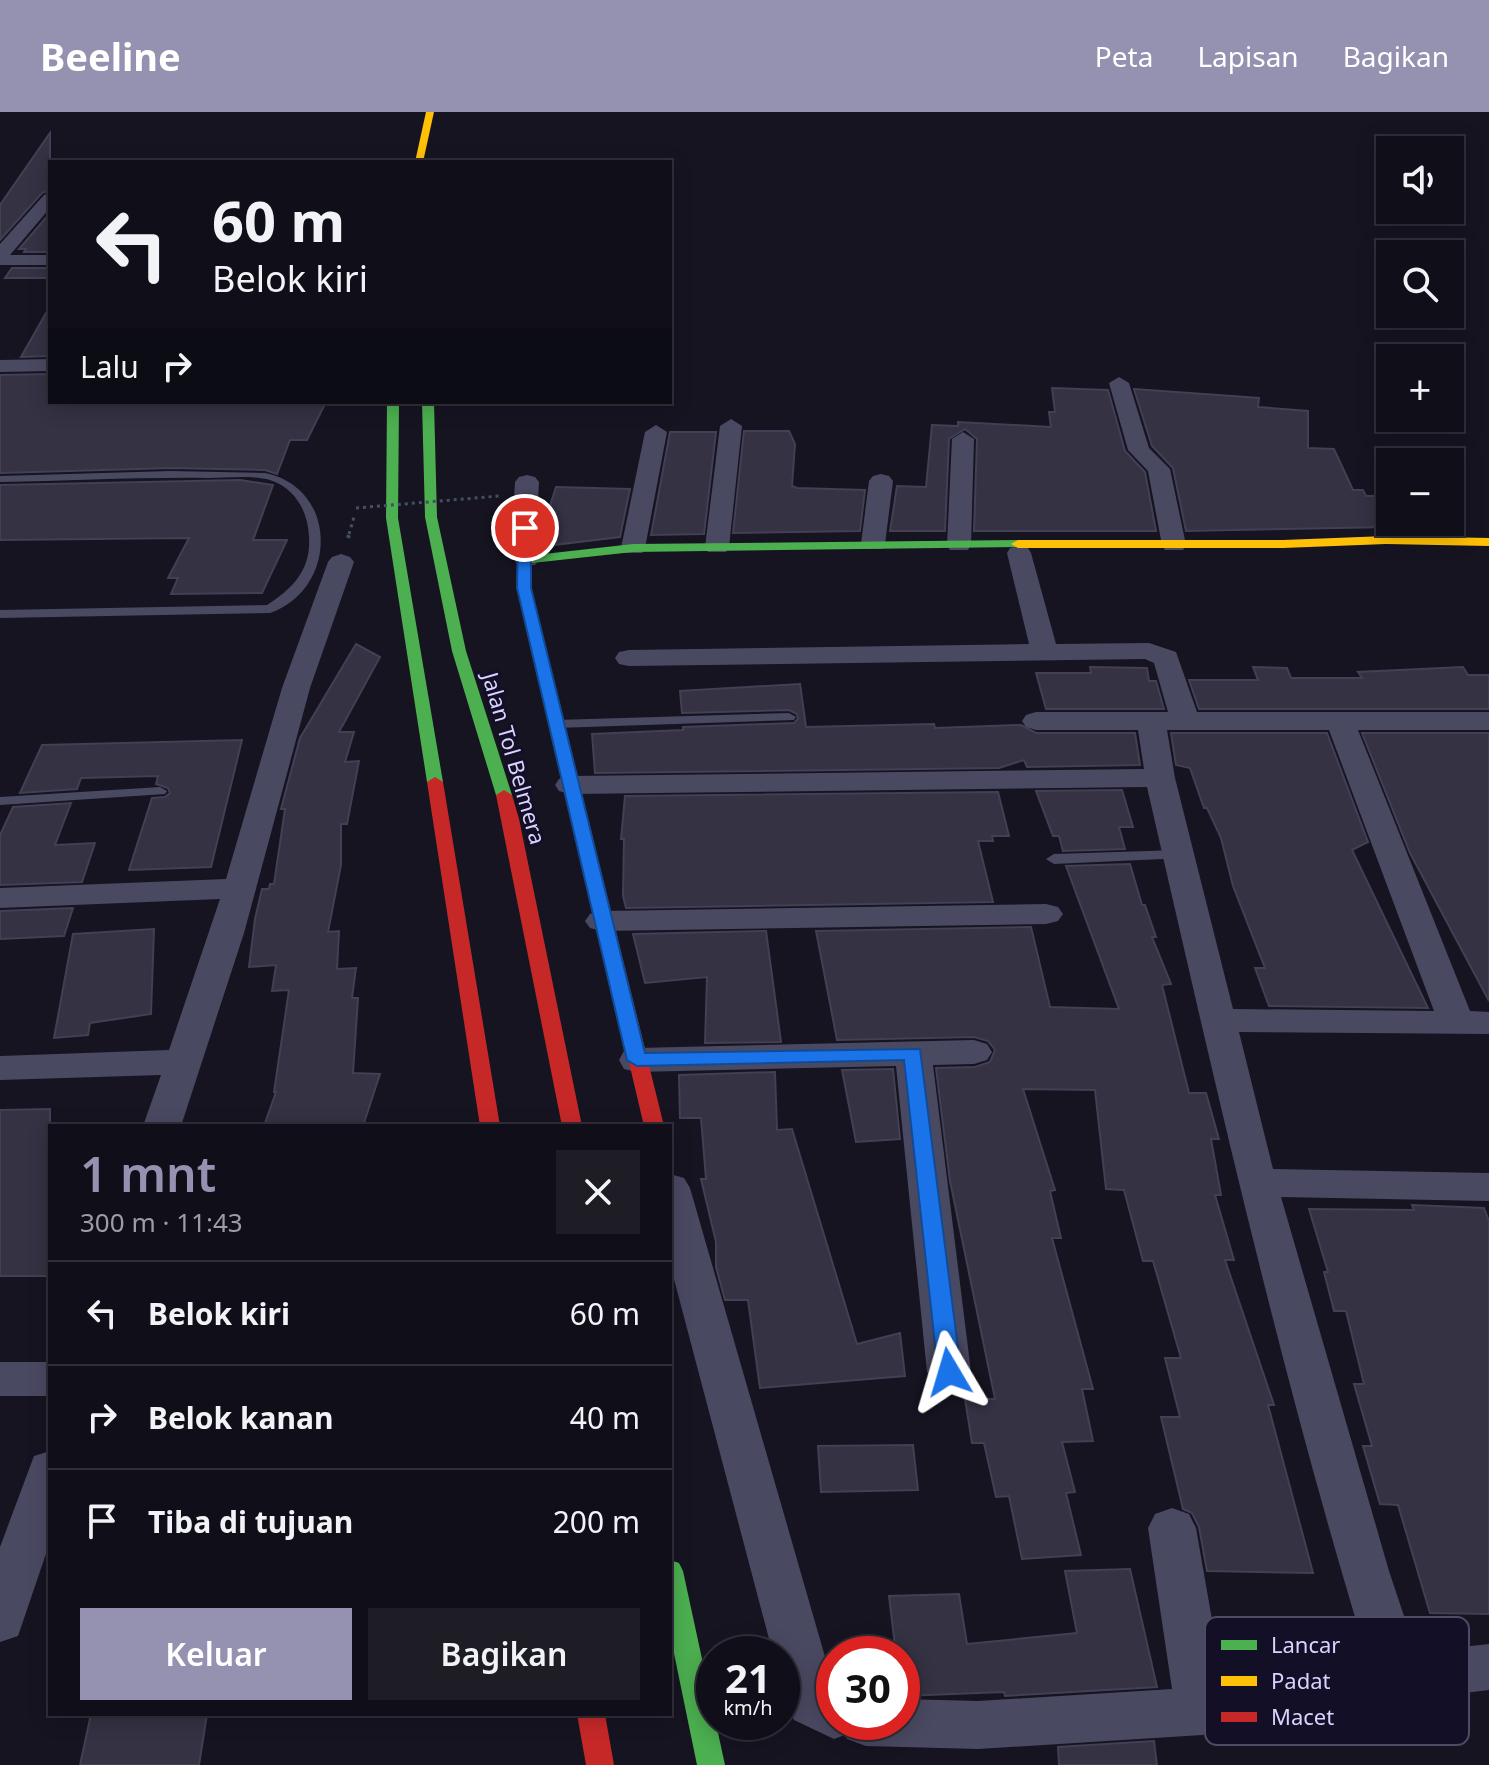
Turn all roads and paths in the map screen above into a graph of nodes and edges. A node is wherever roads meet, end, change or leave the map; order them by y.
1 (430, 112) edge
2 (419, 160) edge
3 (48, 200) edge
4 (0, 257) edge
5 (48, 260) edge
6 (48, 365) edge
7 (0, 366) edge
8 (1119, 383) dead end
9 (393, 404) edge
10 (428, 404) edge
11 (731, 426) dead end
12 (656, 432) dead end
13 (963, 439) dead end
14 (0, 479) edge
15 (881, 481) dead end
16 (527, 482) dead end
17 (499, 496) dead end
18 (356, 508) dead end
19 (1489, 542) edge
20 (873, 544) junction
21 (959, 545) junction
22 (1174, 545) junction
23 (717, 547) junction
24 (633, 548) junction
25 (1019, 553) dead end
26 (526, 560) junction
27 (341, 562) dead end
28 (0, 614) edge
29 (1045, 652) junction
30 (629, 658) dead end
31 (789, 717) dead end
32 (1151, 720) junction
33 (1185, 720) junction
34 (1036, 721) dead end
35 (1340, 721) junction
36 (1489, 721) edge
37 (556, 724) junction
38 (1160, 778) junction
39 (570, 785) junction
40 (160, 791) dead end
41 (0, 801) edge
42 (1179, 855) junction
43 (1054, 859) dead end
44 (239, 888) junction
45 (0, 898) edge
46 (1046, 914) dead end
47 (602, 921) junction
48 (1218, 1020) junction
49 (1473, 1023) edge
50 (974, 1052) dead end
51 (913, 1053) junction
52 (637, 1060) junction
53 (182, 1062) junction
54 (0, 1068) edge
55 (163, 1124) edge
56 (490, 1124) edge
57 (572, 1124) edge
58 (653, 1124) edge
59 (1257, 1183) junction
60 (1489, 1187) edge
61 (672, 1195) edge
62 (949, 1372) dead end
63 (0, 1379) edge
64 (48, 1379) edge
65 (48, 1482) edge
66 (41, 1525) edge
67 (1172, 1528) dead end
68 (672, 1580) edge
69 (4, 1593) edge
70 (1380, 1617) edge
71 (1489, 1667) edge
72 (1469, 1669) edge
73 (816, 1705) edge
74 (1205, 1710) edge
75 (1202, 1711) junction
76 (591, 1716) edge
77 (920, 1723) edge
78 (600, 1765) edge
79 (711, 1765) edge

1 - 2 main road
3 - 4 street
4 - 5 street
6 - 7 street
8 - 22 street
9 - 56 main road
10 - 57 main road, Jalan Tol Belmera
11 - 23 street
12 - 24 street
13 - 21 street
14 - 28 lane
15 - 20 street
16 - 26 street
17 - 18 path, bridge
19 - 22 main road
20 - 21 main road
20 - 23 main road
21 - 22 main road
23 - 24 main road
24 - 26 main road
25 - 29 street
26 - 37 main road
27 - 44 street
29 - 30 street
29 - 33 street
31 - 37 lane
32 - 33 street
32 - 34 street
32 - 38 street
33 - 35 street
35 - 36 street
35 - 49 street
37 - 39 main road
38 - 39 street
38 - 42 street
39 - 47 main road
40 - 41 lane
42 - 43 lane
42 - 48 street
44 - 45 street
44 - 53 street
46 - 47 street
47 - 52 main road
48 - 49 street
48 - 59 street
50 - 51 street
51 - 52 street
51 - 62 street
52 - 58 main road
53 - 54 street
53 - 55 street
59 - 60 street
59 - 70 street
61 - 73 street
63 - 64 street
65 - 66 street
66 - 69 street
67 - 75 street
68 - 79 main road
71 - 72 street
74 - 75 street
75 - 77 street
76 - 78 main road

